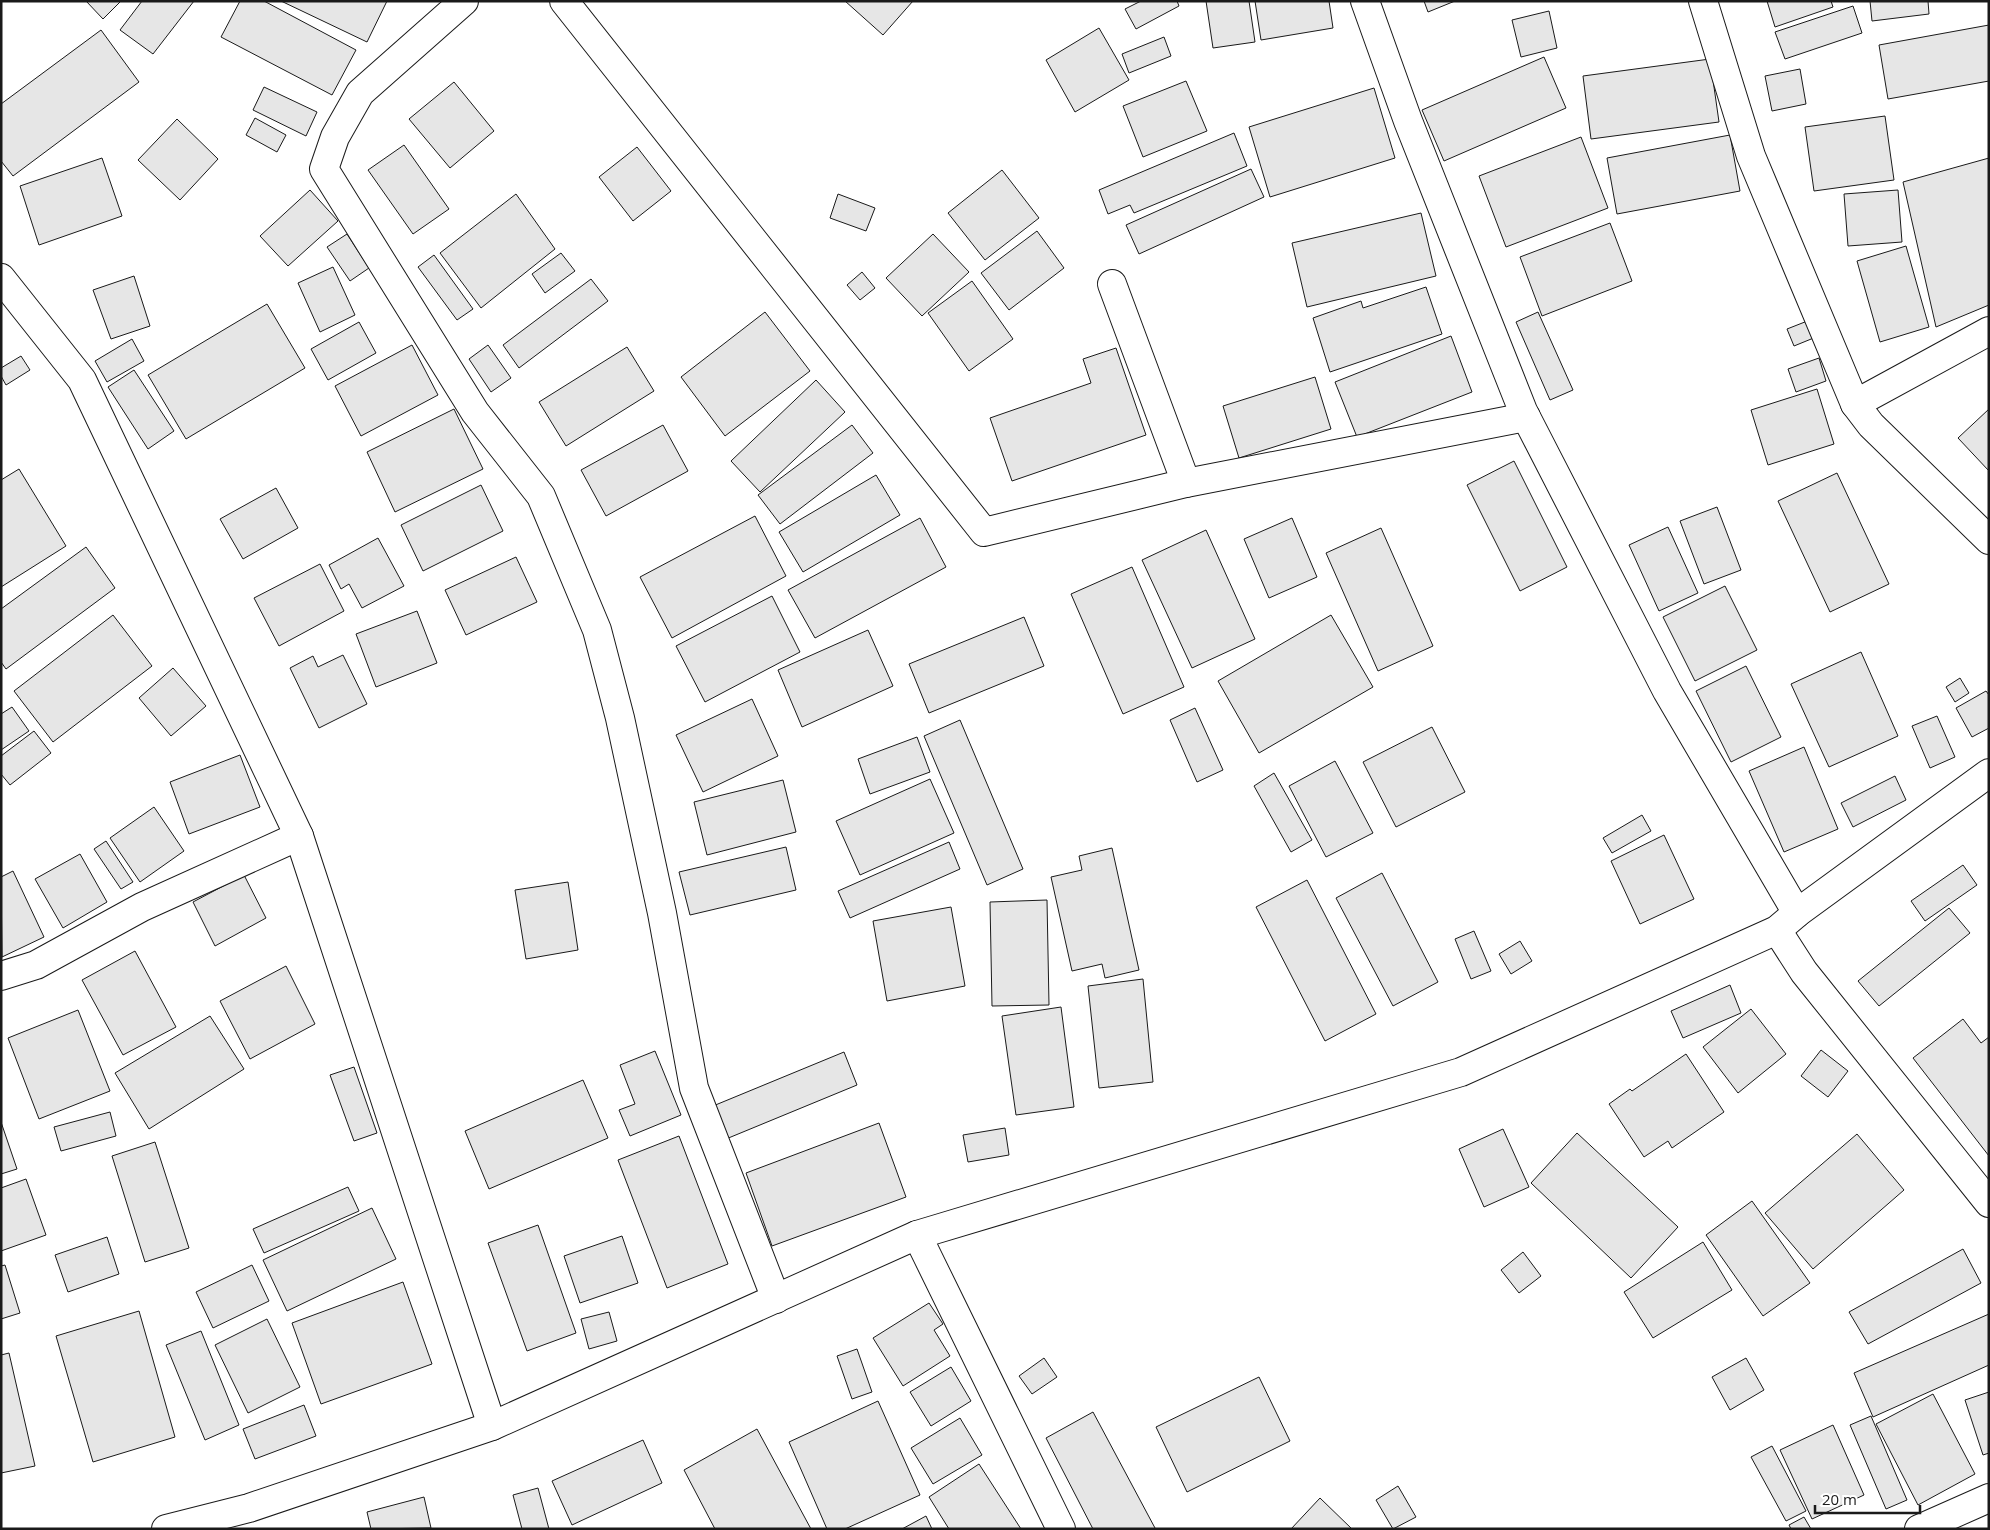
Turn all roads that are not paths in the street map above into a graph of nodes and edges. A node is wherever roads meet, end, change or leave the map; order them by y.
1 (464, 1) edge
2 (564, 1) edge
3 (1364, 1) edge
4 (1703, 1) edge
5 (1, 278) edge
6 (1112, 284) dead end
7 (1989, 331) edge
8 (1854, 404) junction
9 (1526, 417) junction
10 (1186, 483) junction
11 (1989, 540) edge
12 (1989, 773) edge
13 (300, 836) junction
14 (1787, 922) junction
15 (1, 976) edge
16 (1989, 1203) edge
17 (918, 1235) junction
18 (776, 1299) junction
19 (492, 1426) junction
20 (1989, 1498) edge
21 (253, 1519) edge
22 (166, 1529) edge
23 (1061, 1529) edge
24 (1919, 1529) edge

1 - 18 street
2 - 10 street
3 - 9 street
4 - 8 street
5 - 13 street
6 - 10 street
7 - 8 street
8 - 11 street
9 - 10 street
9 - 14 street
12 - 14 street
13 - 15 street
13 - 19 street
14 - 16 street
14 - 17 street
17 - 18 street
17 - 23 street
18 - 19 street
19 - 21 street
20 - 24 street
21 - 22 street

